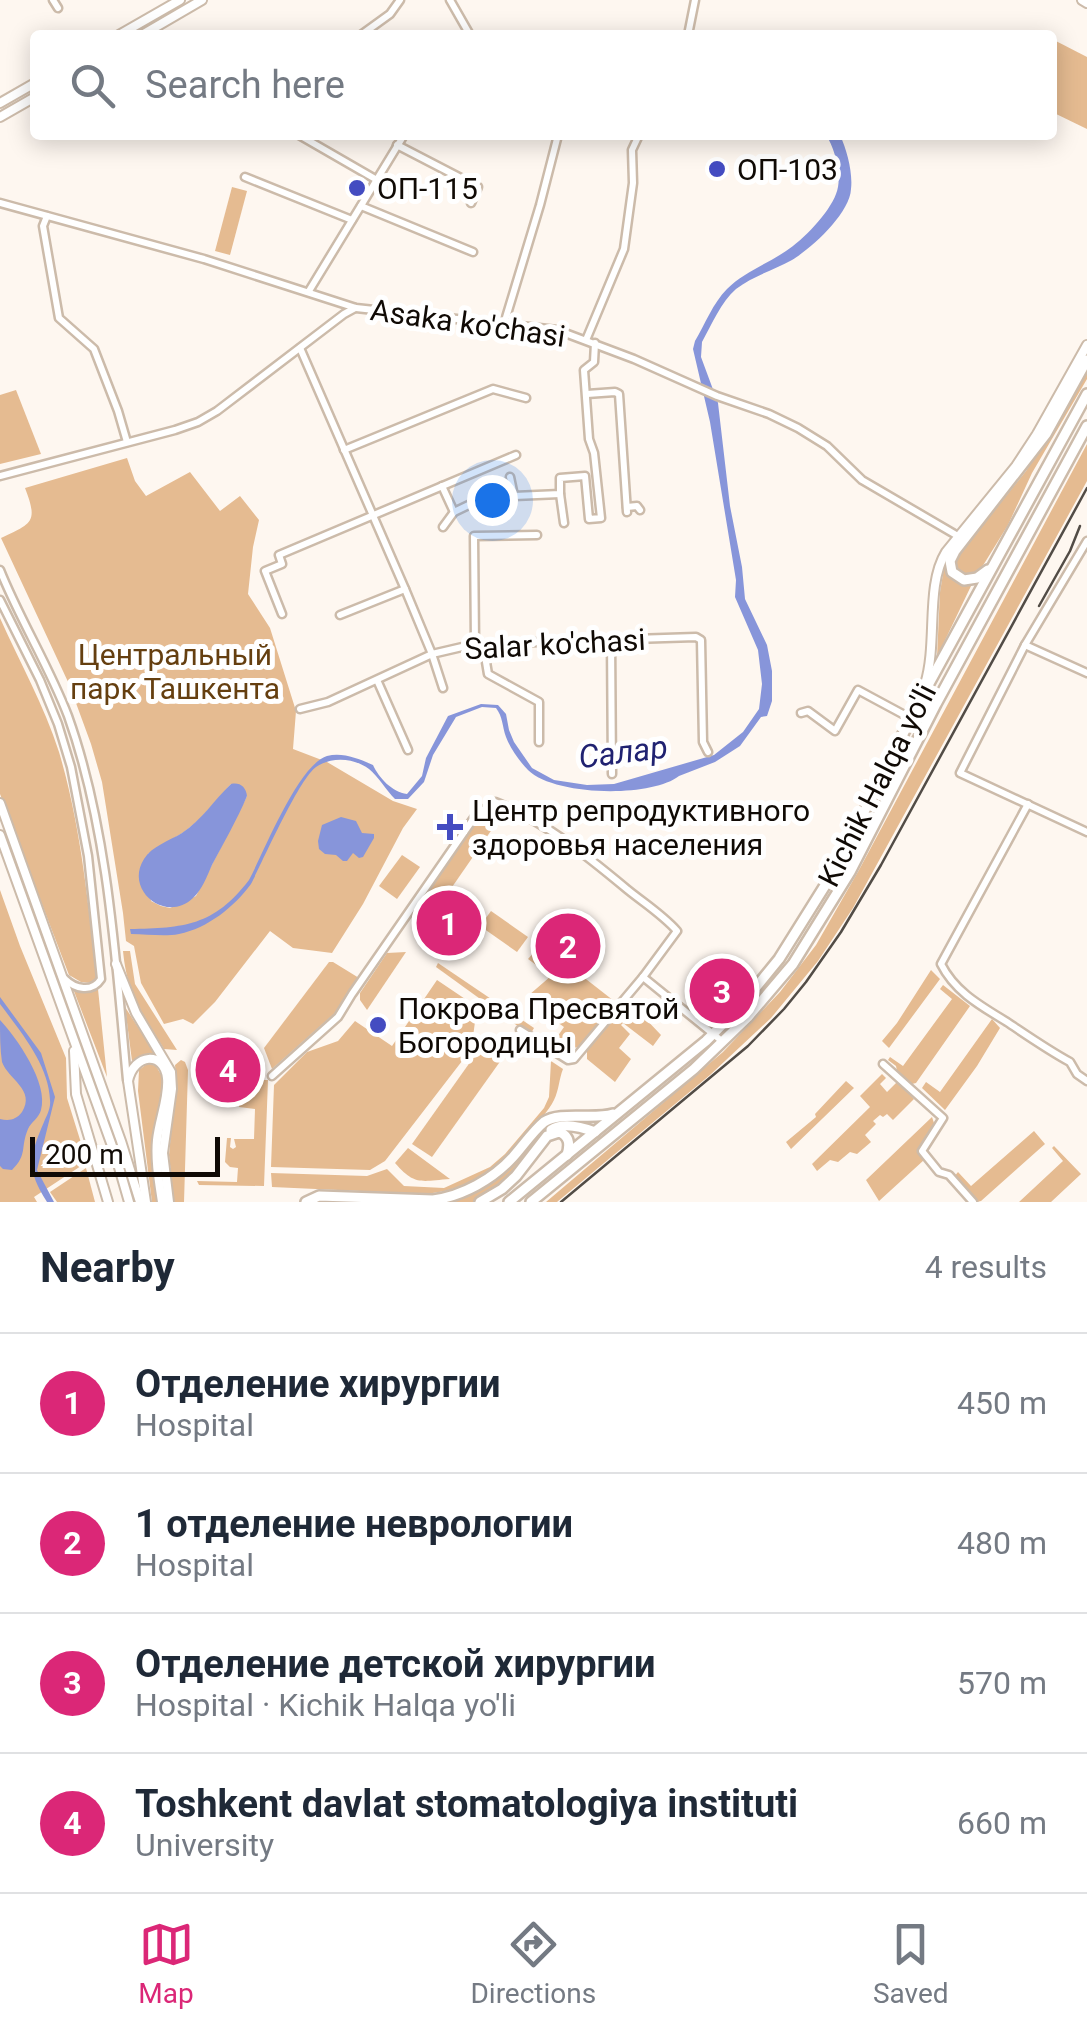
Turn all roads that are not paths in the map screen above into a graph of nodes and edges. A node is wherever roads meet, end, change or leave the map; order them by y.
1 (180, 0) edge
2 (202, 0) edge
3 (400, 0) edge
4 (450, 0) edge
5 (695, 0) edge
6 (128, 30) edge
7 (151, 30) edge
8 (368, 30) edge
9 (467, 30) edge
10 (689, 30) edge
11 (30, 86) edge
12 (30, 100) edge
13 (0, 103) edge
14 (0, 117) edge
15 (308, 140) edge
16 (400, 140) edge
17 (557, 140) edge
18 (636, 140) edge
19 (397, 145) junction
20 (245, 176) dead end
21 (376, 180) junction
22 (0, 203) edge
23 (471, 203) dead end
24 (361, 206) junction
25 (46, 216) junction
26 (352, 220) junction
27 (473, 252) dead end
28 (310, 292) junction
29 (356, 308) junction
30 (504, 324) junction
31 (590, 342) junction
32 (1087, 345) edge
33 (300, 348) junction
34 (1087, 360) edge
35 (586, 394) junction
36 (1087, 394) edge
37 (526, 398) dead end
38 (1087, 426) edge
39 (127, 442) junction
40 (344, 450) junction
41 (516, 455) dead end
42 (596, 475) junction
43 (0, 476) edge
44 (585, 476) junction
45 (510, 477) dead end
46 (442, 486) junction
47 (560, 494) junction
48 (477, 501) dead end
49 (640, 510) dead end
50 (454, 512) junction
51 (372, 516) junction
52 (564, 524) dead end
53 (442, 527) dead end
54 (538, 535) dead end
55 (961, 538) junction
56 (1087, 541) edge
57 (1078, 558) junction
58 (1087, 560) edge
59 (992, 567) junction
60 (0, 570) edge
61 (405, 588) junction
62 (0, 600) edge
63 (282, 614) dead end
64 (340, 616) dead end
65 (610, 638) junction
66 (479, 644) junction
67 (1025, 644) junction
68 (432, 654) junction
69 (1087, 673) edge
70 (377, 680) junction
71 (443, 688) dead end
72 (921, 698) junction
73 (300, 709) dead end
74 (801, 713) dead end
75 (911, 719) junction
76 (539, 742) dead end
77 (408, 750) dead end
78 (708, 752) dead end
79 (612, 774) dead end
80 (0, 803) edge
81 (1028, 804) junction
82 (1087, 832) edge
83 (0, 835) edge
84 (38, 925) junction
85 (50, 958) junction
86 (116, 964) junction
87 (61, 974) junction
88 (643, 977) junction
89 (520, 1030) dead end
90 (71, 1032) junction
91 (714, 1034) junction
92 (723, 1042) junction
93 (883, 1064) dead end
94 (272, 1076) dead end
95 (128, 1081) junction
96 (1087, 1082) edge
97 (620, 1111) junction
98 (595, 1132) junction
99 (547, 1136) junction
100 (566, 1155) junction
101 (108, 1202) edge
102 (129, 1202) edge
103 (143, 1202) edge
104 (165, 1202) edge
105 (306, 1202) edge
106 (480, 1202) edge
107 (509, 1202) edge
108 (531, 1202) edge
109 (974, 1202) edge

1 - 6 main road
2 - 7 main road
3 - 8 street
4 - 9 street
5 - 10 street
11 - 13 main road
12 - 14 main road
15 - 21 street
16 - 19 street
17 - 30 street
18 - 31 street
19 - 21 street
19 - 23 street
20 - 26 street
21 - 24 street
22 - 25 street, Asaka ko'chasi
24 - 26 street
24 - 27 street
25 - 28 street, Asaka ko'chasi
25 - 39 street
26 - 28 street
28 - 29 street, Asaka ko'chasi
29 - 30 street, Asaka ko'chasi
29 - 33 street
30 - 31 street, Asaka ko'chasi
31 - 35 street
31 - 55 street, Asaka ko'chasi
32 - 55 main road
33 - 39 street
33 - 40 street
34 - 55 highway
35 - 42 street
35 - 49 street
36 - 59 highway, Kichik Halqa yo'li
37 - 40 street
38 - 92 highway, Kichik Halqa yo'li
39 - 43 street
40 - 51 street
41 - 46 street
42 - 44 street
42 - 44 street
44 - 47 street
45 - 47 street
46 - 50 street
46 - 51 street
47 - 52 street
48 - 50 street
50 - 53 street
51 - 61 street
51 - 63 street
54 - 66 street
55 - 59 highway
55 - 72 main road
56 - 57 street
57 - 58 street
57 - 67 street
59 - 72 highway, Kichik Halqa yo'li
60 - 86 street
61 - 64 street
61 - 68 street
62 - 87 street
65 - 66 street, Salar ko'chasi
65 - 78 street, Salar ko'chasi
65 - 79 street
66 - 68 street, Salar ko'chasi
66 - 76 street
67 - 69 street
67 - 81 street
68 - 70 street, Salar ko'chasi
68 - 71 street
70 - 73 street, Salar ko'chasi
70 - 77 street
72 - 75 highway, Kichik Halqa yo'li
74 - 75 street
75 - 91 highway, Kichik Halqa yo'li
80 - 84 main road
81 - 82 street
81 - 96 street
83 - 84 main road
84 - 85 main road
85 - 87 main road
85 - 90 main road
86 - 95 street
86 - 104 main road
87 - 103 main road
88 - 89 street
88 - 91 street
88 - 94 street
90 - 101 main road
90 - 102 main road
91 - 92 street
91 - 97 highway, Kichik Halqa yo'li
92 - 108 highway, Kichik Halqa yo'li
93 - 109 street
95 - 103 main road
95 - 104 main road
97 - 98 highway, Kichik Halqa yo'li
97 - 105 highway
98 - 99 highway
98 - 100 highway, Kichik Halqa yo'li
99 - 100 highway
99 - 106 highway
100 - 107 highway, Kichik Halqa yo'li

